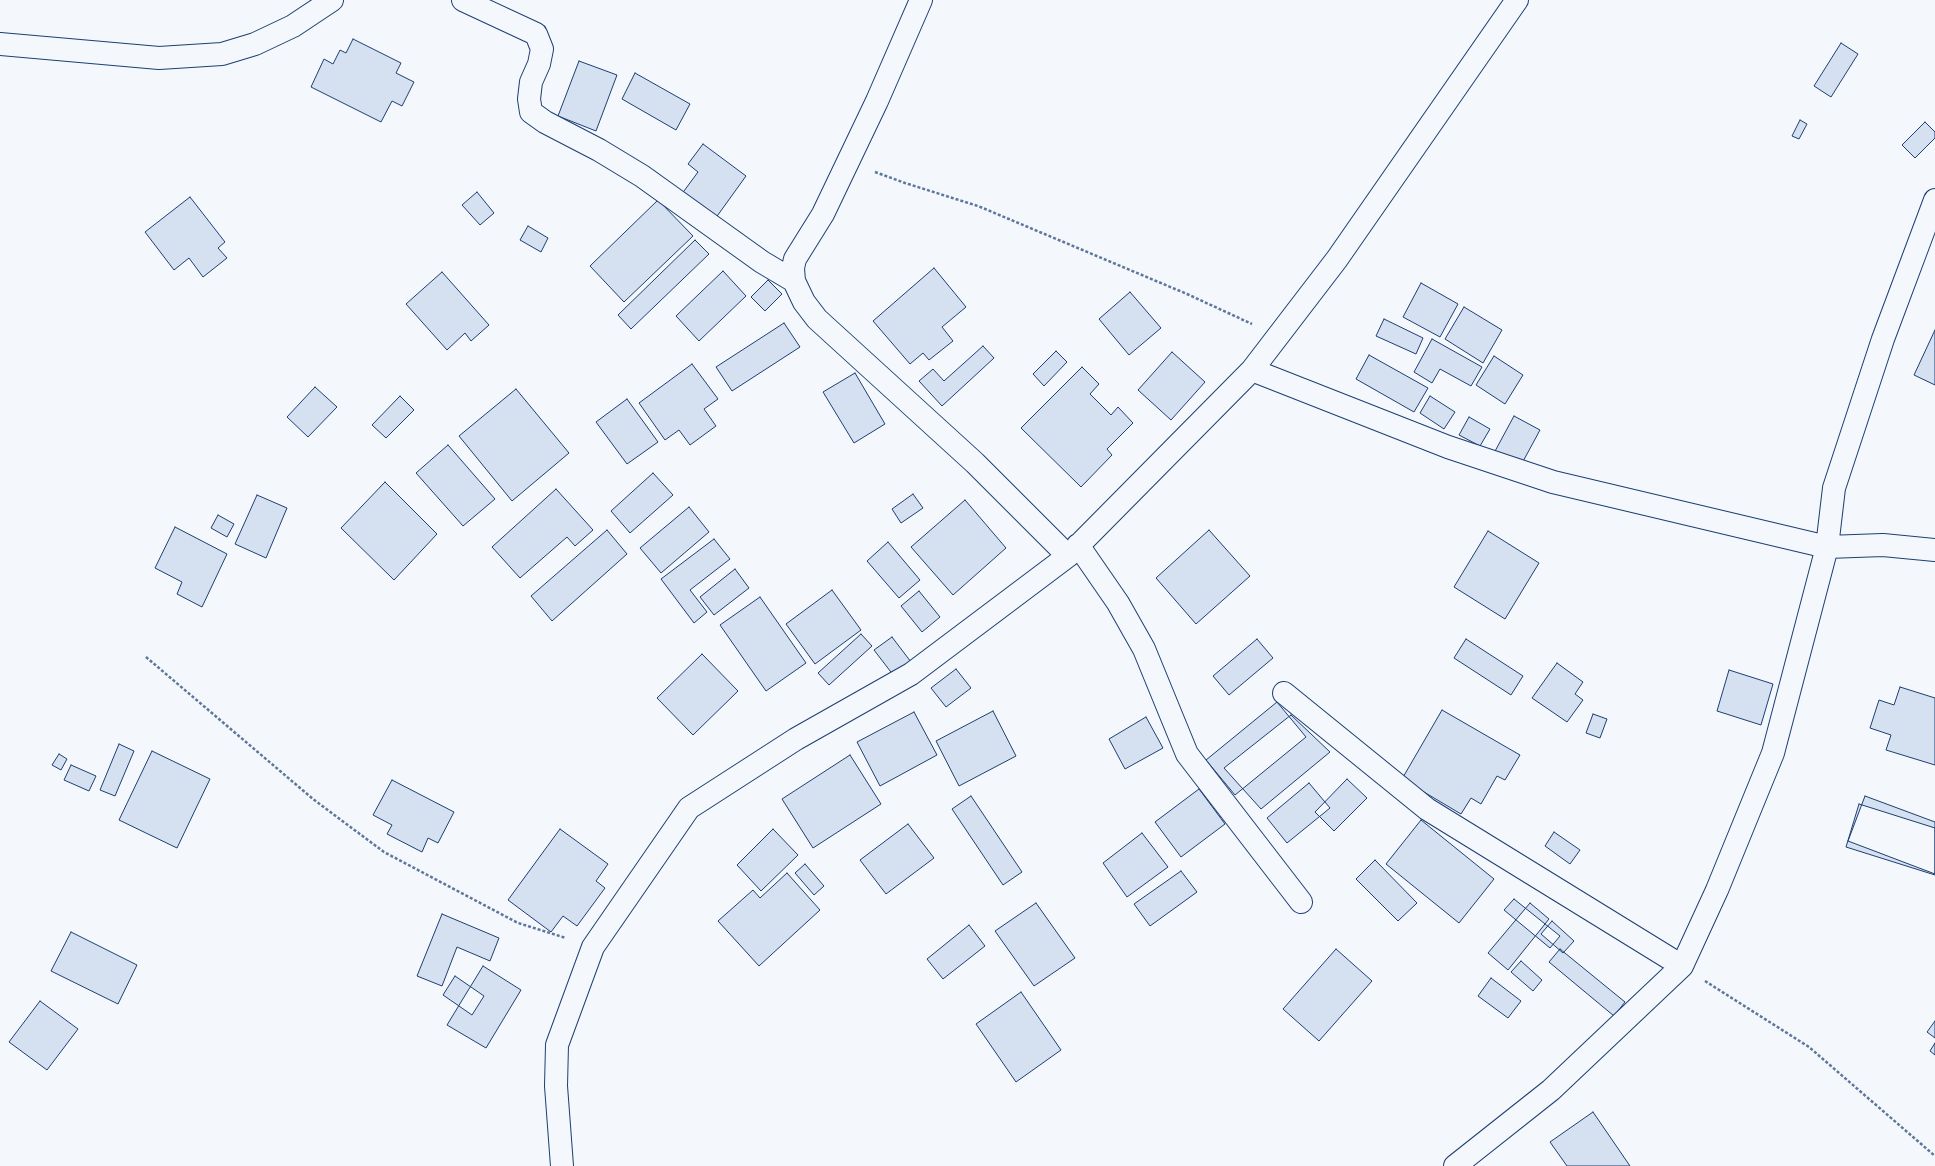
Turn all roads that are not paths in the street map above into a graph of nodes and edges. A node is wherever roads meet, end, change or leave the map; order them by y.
1 (332, 0) edge
2 (463, 0) edge
3 (922, 0) edge
4 (1518, 0) edge
5 (0, 44) edge
6 (1935, 200) edge
7 (794, 280) junction
8 (1252, 370) junction
9 (1827, 547) junction
10 (1935, 550) edge
11 (1073, 551) junction
12 (1284, 694) dead end
13 (1301, 902) dead end
14 (1682, 966) junction
15 (562, 1166) edge
16 (1455, 1166) edge

1 - 5 street
2 - 7 street
3 - 7 street
4 - 8 street
6 - 9 street
7 - 11 street
8 - 9 street
8 - 11 street
9 - 10 street
9 - 14 street
11 - 13 street
11 - 15 street
12 - 14 street
14 - 16 street

